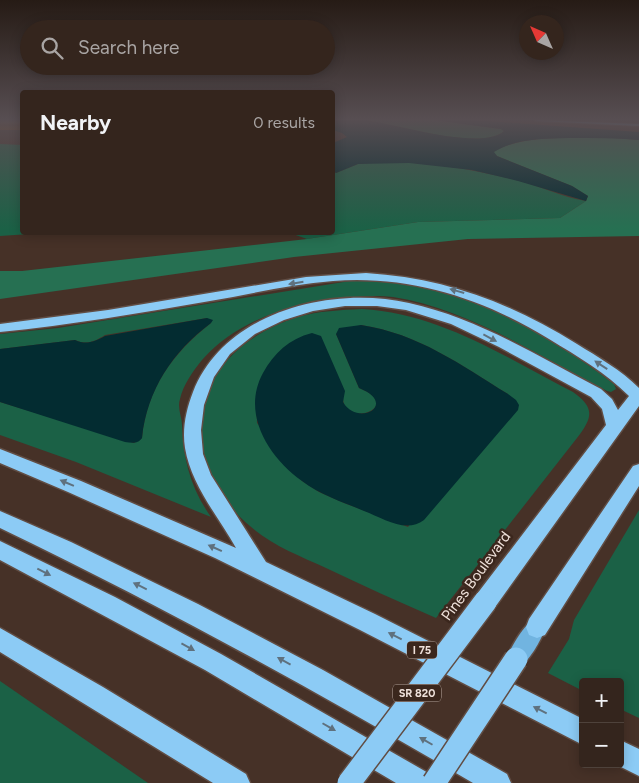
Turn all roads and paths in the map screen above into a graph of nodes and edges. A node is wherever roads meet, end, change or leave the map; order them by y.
1 (0, 328) edge
2 (639, 396) edge
3 (614, 426) junction
4 (0, 456) edge
5 (639, 471) edge
6 (0, 519) edge
7 (0, 550) edge
8 (260, 569) junction
9 (537, 627) joint
10 (0, 639) edge
11 (516, 659) joint
12 (579, 731) edge
13 (624, 755) edge
14 (639, 763) edge
15 (237, 783) edge
16 (349, 783) edge
17 (421, 783) edge
18 (434, 783) edge
19 (498, 783) edge

2 -> 1 highway
2 - 3 highway, Pines Boulevard / SR 820
8 -> 3 highway
3 - 16 highway, Pines Boulevard / SR 820, bridge
8 -> 4 highway, I 75
5 - 9 highway
19 -> 6 highway
7 -> 17 highway
12 -> 8 highway, I 75
9 - 11 main road
10 - 15 highway
11 - 18 highway, bridge
13 - 14 highway

